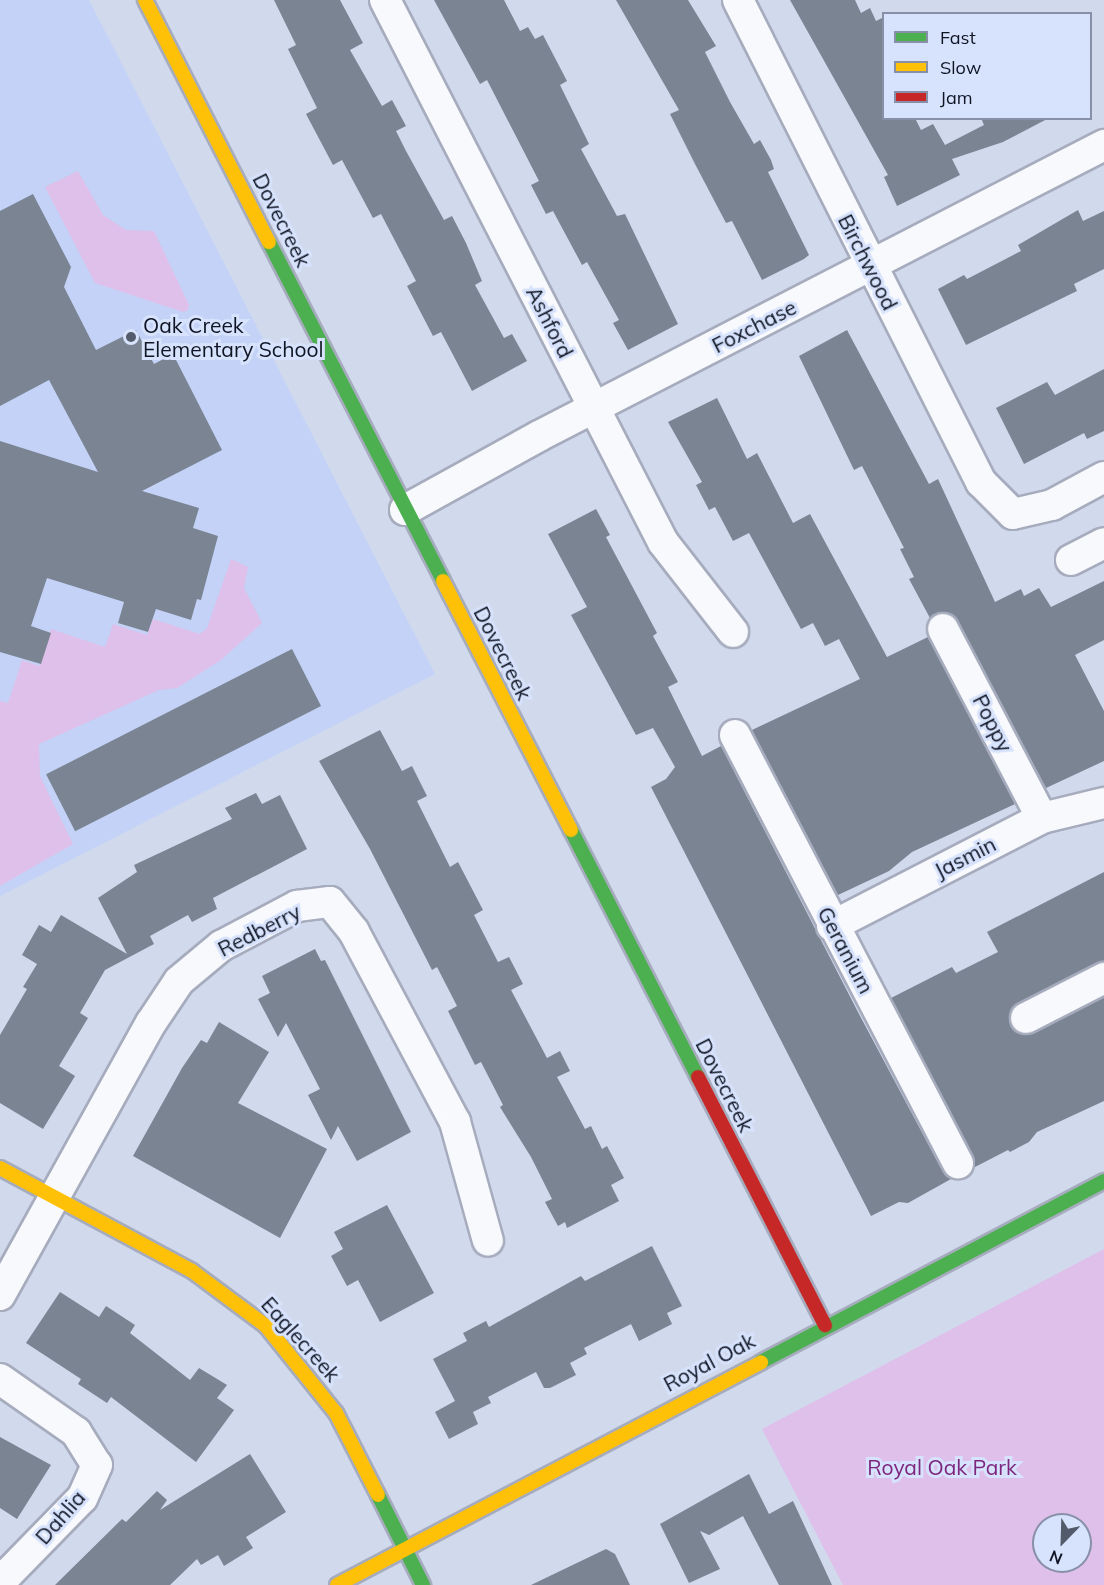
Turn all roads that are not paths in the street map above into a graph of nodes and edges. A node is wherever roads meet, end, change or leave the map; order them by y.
1 (145, 0) edge
2 (385, 0) edge
3 (738, 0) edge
4 (1104, 145) edge
5 (871, 267) junction
6 (594, 408) junction
7 (1104, 477) edge
8 (405, 510) junction
9 (1104, 543) edge
10 (1071, 560) dead end
11 (944, 629) dead end
12 (733, 632) dead end
13 (735, 735) dead end
14 (1104, 803) edge
15 (1042, 818) junction
16 (832, 926) junction
17 (1104, 978) edge
18 (1026, 1018) dead end
19 (958, 1164) dead end
20 (0, 1168) edge
21 (1104, 1181) edge
22 (52, 1197) junction
23 (488, 1241) dead end
24 (0, 1295) edge
25 (825, 1325) junction
26 (0, 1379) edge
27 (404, 1549) junction
28 (0, 1582) edge
29 (337, 1585) edge
30 (423, 1585) edge

1 - 8 street, Dovecreek
2 - 6 street, Ashford
3 - 5 street, Birchwood
4 - 5 street, Foxchase
5 - 6 street, Foxchase
5 - 7 street, Birchwood
6 - 8 street, Foxchase
6 - 12 street, Ashford
8 - 25 street, Dovecreek
9 - 10 street
11 - 15 street, Poppy
13 - 16 street, Geranium
14 - 15 street, Jasmin
15 - 16 street, Jasmin
16 - 19 street, Geranium
17 - 18 street
20 - 22 street, Eaglecreek
21 - 25 street, Royal Oak
22 - 23 street, Redberry
22 - 24 street
22 - 27 street, Eaglecreek
25 - 27 street, Royal Oak
26 - 28 street, Dahlia
27 - 29 street, Royal Oak
27 - 30 street, Eaglecreek

